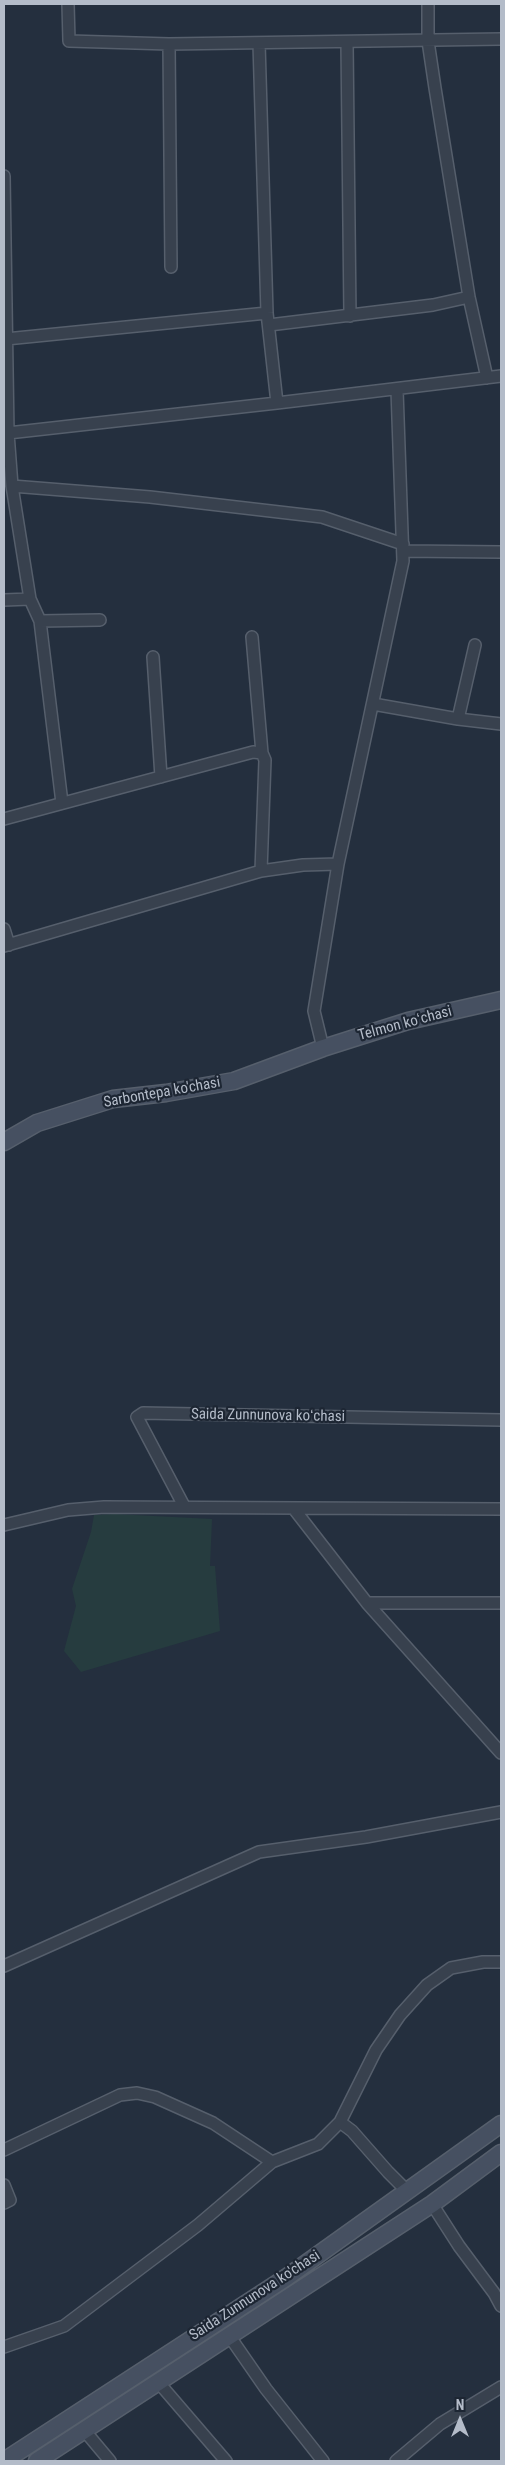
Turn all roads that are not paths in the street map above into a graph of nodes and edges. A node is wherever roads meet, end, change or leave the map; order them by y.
1 (68, 4) edge
2 (428, 4) edge
3 (501, 39) edge
4 (428, 41) junction
5 (259, 43) junction
6 (347, 43) junction
7 (169, 44) junction
8 (4, 176) edge
9 (171, 267) dead end
10 (469, 297) junction
11 (350, 316) junction
12 (268, 319) junction
13 (6, 345) edge
14 (501, 376) edge
15 (487, 378) junction
16 (397, 390) junction
17 (277, 404) junction
18 (8, 432) junction
19 (12, 486) junction
20 (403, 547) junction
21 (501, 552) edge
22 (30, 599) junction
23 (4, 600) edge
24 (100, 620) dead end
25 (40, 621) junction
26 (252, 637) dead end
27 (475, 645) dead end
28 (153, 657) dead end
29 (373, 704) junction
30 (458, 719) junction
31 (501, 724) edge
32 (262, 753) junction
33 (161, 777) junction
34 (62, 803) junction
35 (4, 819) edge
36 (338, 864) junction
37 (261, 871) junction
38 (4, 929) edge
39 (6, 946) edge
40 (495, 1002) edge
41 (323, 1048) junction
42 (4, 1142) edge
43 (501, 1420) edge
44 (184, 1506) junction
45 (294, 1509) junction
46 (501, 1509) edge
47 (4, 1525) edge
48 (367, 1603) junction
49 (497, 1603) edge
50 (501, 1614) edge
51 (501, 1753) edge
52 (501, 1812) edge
53 (501, 1962) edge
54 (4, 1966) edge
55 (340, 2122) junction
56 (501, 2124) edge
57 (4, 2150) edge
58 (501, 2153) edge
59 (272, 2162) junction
60 (4, 2184) edge
61 (408, 2192) junction
62 (4, 2202) edge
63 (432, 2204) junction
64 (498, 2291) edge
65 (501, 2306) edge
66 (230, 2337) junction
67 (4, 2347) edge
68 (159, 2383) junction
69 (501, 2388) edge
70 (84, 2430) junction
71 (4, 2461) edge
72 (37, 2461) edge
73 (110, 2461) edge
74 (226, 2461) edge
75 (323, 2461) edge
76 (396, 2461) edge

1 - 7 street
2 - 4 street
3 - 4 street
4 - 6 street
4 - 10 street
5 - 6 street
5 - 7 street
5 - 12 street
6 - 11 street
7 - 9 street
8 - 13 street
10 - 11 street
10 - 15 street
11 - 12 street
12 - 13 street
12 - 17 street
13 - 18 street
14 - 15 street
15 - 16 street
16 - 17 street
16 - 20 street
17 - 18 street
18 - 19 street
19 - 20 street
19 - 22 street
20 - 21 street
20 - 29 street
22 - 23 street
22 - 25 street
24 - 25 street
25 - 34 street
26 - 32 street
27 - 30 street
28 - 33 street
29 - 30 street
29 - 36 street
30 - 31 street
32 - 33 street
32 - 37 street
33 - 34 street
34 - 35 street
36 - 37 street
36 - 41 street
37 - 39 street
38 - 39 street
40 - 41 main road, Telmon koʻchasi
41 - 42 main road, Sarbontepa ko'chasi
43 - 44 street, Saida Zunnunova koʻchasi
44 - 45 street
44 - 47 street
45 - 46 street
45 - 48 street
48 - 49 street
48 - 51 street
49 - 50 street
52 - 54 street
53 - 55 street
55 - 59 street
55 - 61 street
56 - 61 main road, Saida Zunnunova ko'chasi
57 - 59 street
58 - 63 main road, Saida Zunnunova ko'chasi
59 - 67 street
60 - 62 street
61 - 71 main road, Saida Zunnunova ko'chasi
63 - 64 street
63 - 66 main road, Saida Zunnunova ko'chasi
64 - 65 street
66 - 68 main road, Saida Zunnunova ko'chasi
66 - 75 street
68 - 70 main road, Saida Zunnunova ko'chasi
68 - 74 street
69 - 76 street
70 - 72 main road, Saida Zunnunova ko'chasi
70 - 73 street

